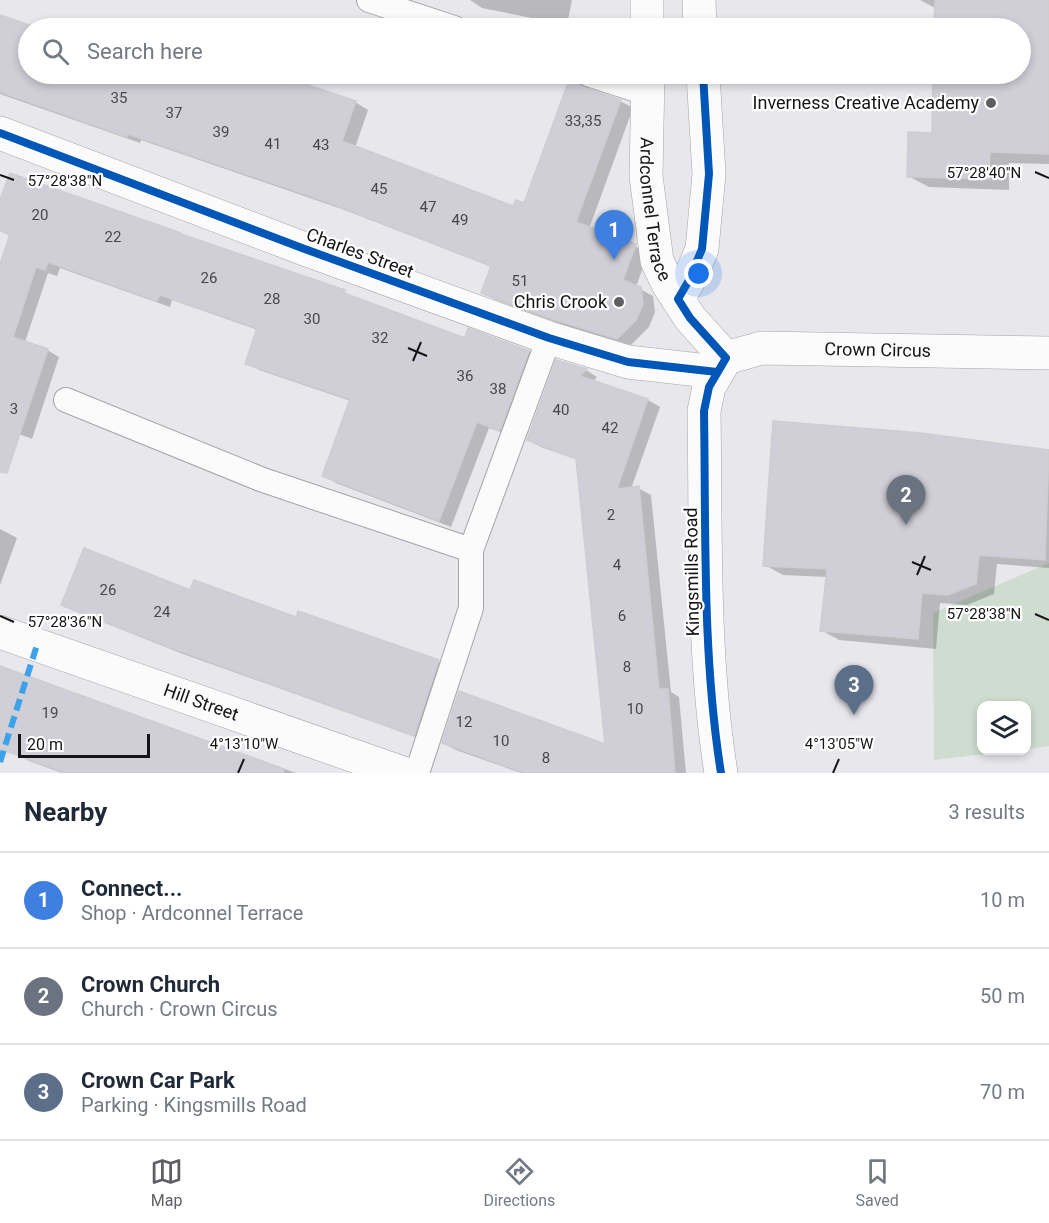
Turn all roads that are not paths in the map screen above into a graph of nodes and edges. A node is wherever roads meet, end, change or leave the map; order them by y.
1 (369, 0) edge
2 (646, 0) edge
3 (699, 0) edge
4 (424, 18) edge
5 (647, 18) edge
6 (700, 18) edge
7 (648, 84) edge
8 (703, 84) edge
9 (0, 133) edge
10 (678, 299) junction
11 (549, 338) junction
12 (1049, 353) edge
13 (722, 365) junction
14 (66, 400) dead end
15 (471, 550) junction
16 (0, 632) edge
17 (403, 773) edge
18 (417, 773) edge
19 (721, 773) edge

1 - 4 lane
2 - 5 street
3 - 6 street
7 - 10 street, Ardconnel Terrace
8 - 10 street
9 - 11 street, Charles Street
10 - 13 street, Ardconnel Terrace
11 - 13 street, Charles Street
11 - 15 lane
12 - 13 street, Crown Circus
13 - 19 street, Kingsmills Road
14 - 15 lane
15 - 18 lane
16 - 17 street, Hill Street

